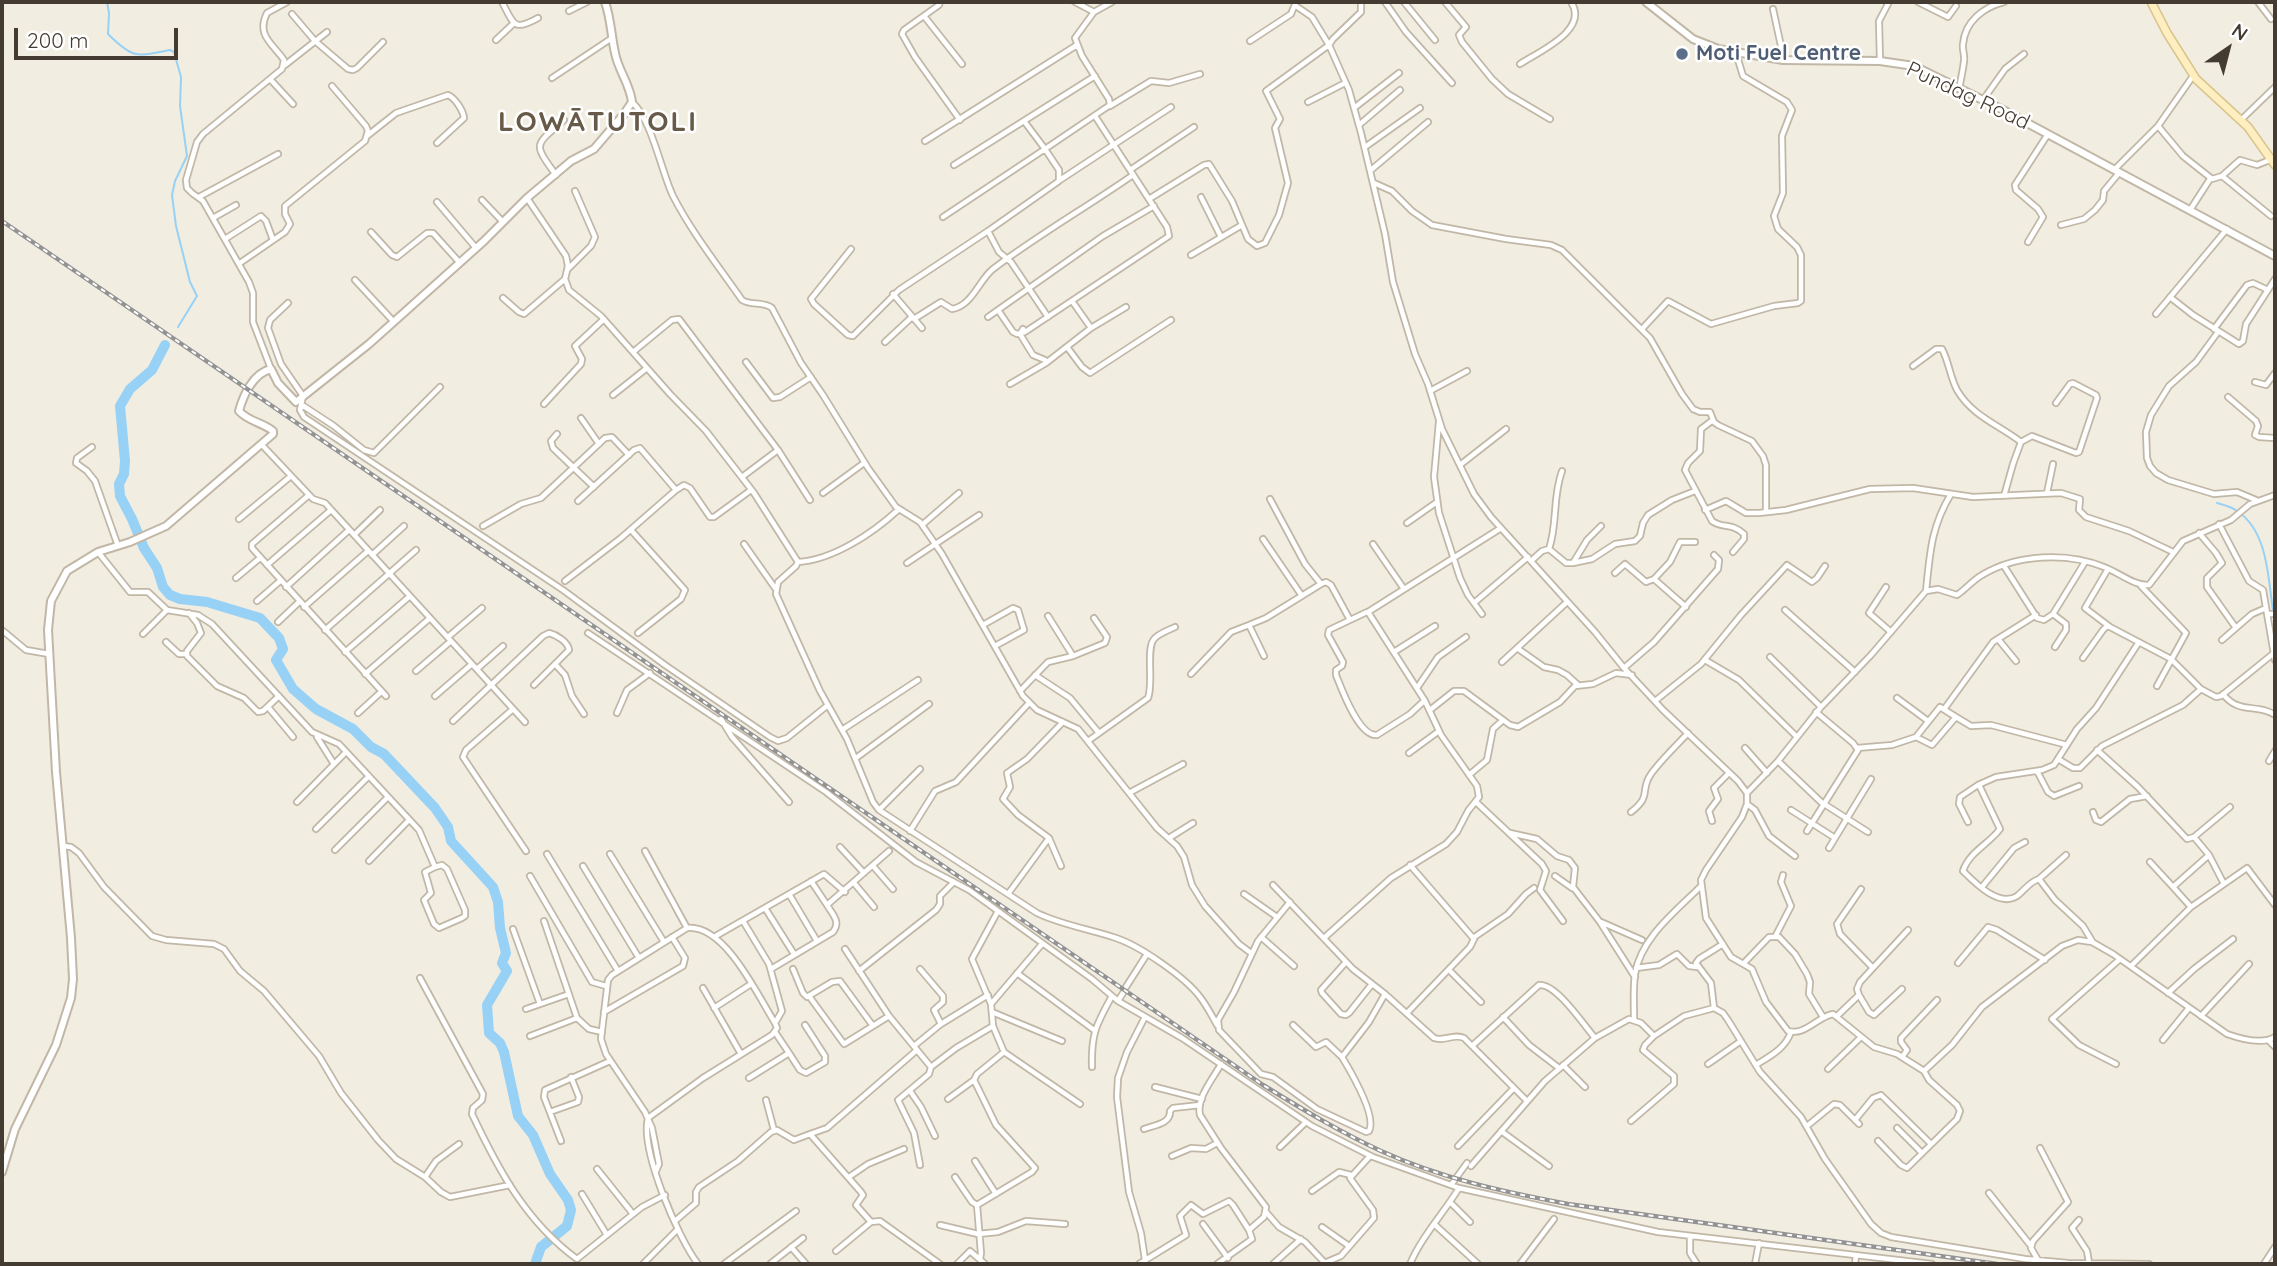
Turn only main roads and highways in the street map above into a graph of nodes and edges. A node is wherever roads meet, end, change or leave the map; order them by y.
1 (2151, 2) edge
2 (2274, 161) edge

1 - 2 main road

